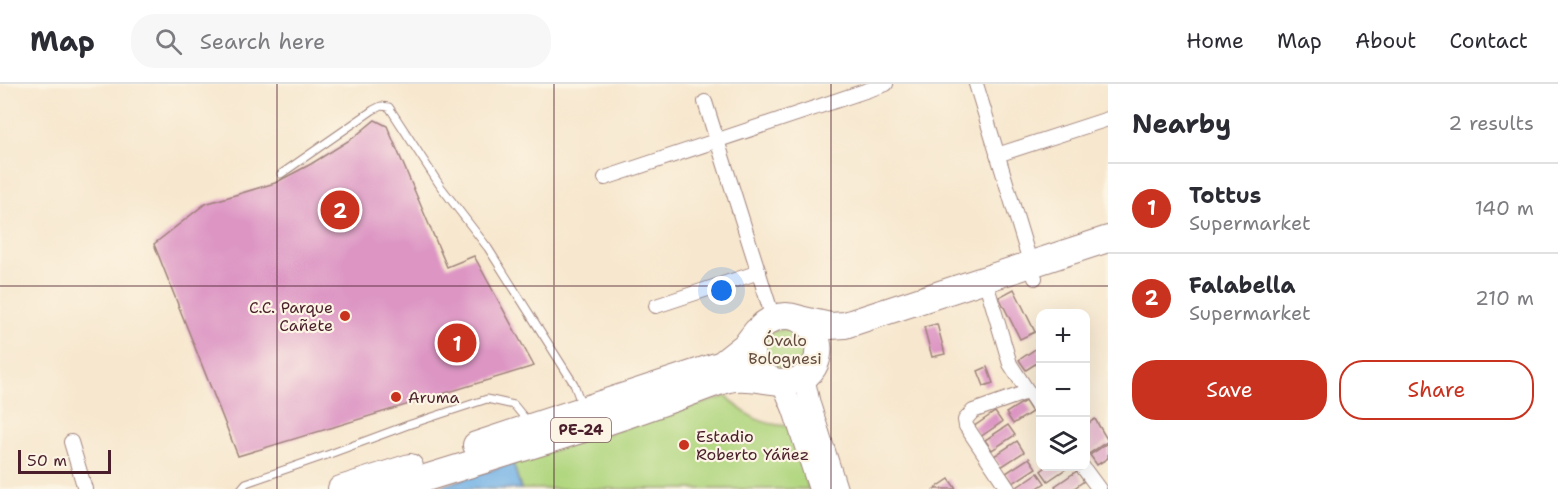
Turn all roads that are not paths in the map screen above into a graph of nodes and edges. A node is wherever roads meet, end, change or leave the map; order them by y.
1 (976, 84) edge
2 (879, 85) edge
3 (705, 102) dead end
4 (1108, 119) edge
5 (719, 141) junction
6 (997, 155) junction
7 (282, 174) dead end
8 (605, 178) dead end
9 (1108, 238) edge
10 (1108, 255) edge
11 (1032, 271) junction
12 (759, 272) junction
13 (989, 293) junction
14 (656, 306) dead end
15 (799, 319) junction
16 (765, 325) junction
17 (792, 378) junction
18 (1027, 392) junction
19 (1036, 404) edge
20 (585, 418) junction
21 (531, 426) junction
22 (71, 442) dead end
23 (1086, 471) edge
24 (422, 477) edge
25 (85, 489) edge
26 (241, 489) edge
27 (342, 489) edge
28 (391, 489) edge
29 (819, 489) edge
30 (837, 489) edge
31 (1008, 489) edge
32 (1099, 489) edge

1 - 6 street
2 - 5 street
3 - 5 street
4 - 6 street
5 - 8 street
5 - 12 street
6 - 11 street
7 - 20 lane
9 - 11 highway
10 - 11 highway
11 - 13 highway
11 - 15 highway
12 - 14 street
12 - 16 street
13 - 17 highway
13 - 18 street
15 - 16 highway
15 - 17 highway
16 - 17 highway
16 - 20 highway, PE-24
17 - 20 highway, PE-24
17 - 29 street
17 - 30 street
18 - 19 street
18 - 31 street
20 - 21 highway, PE-24
20 - 24 highway, PE-24
21 - 24 highway, PE-24
21 - 26 lane
22 - 25 street
23 - 32 street
24 - 27 highway, PE-24
24 - 28 highway, PE-24

